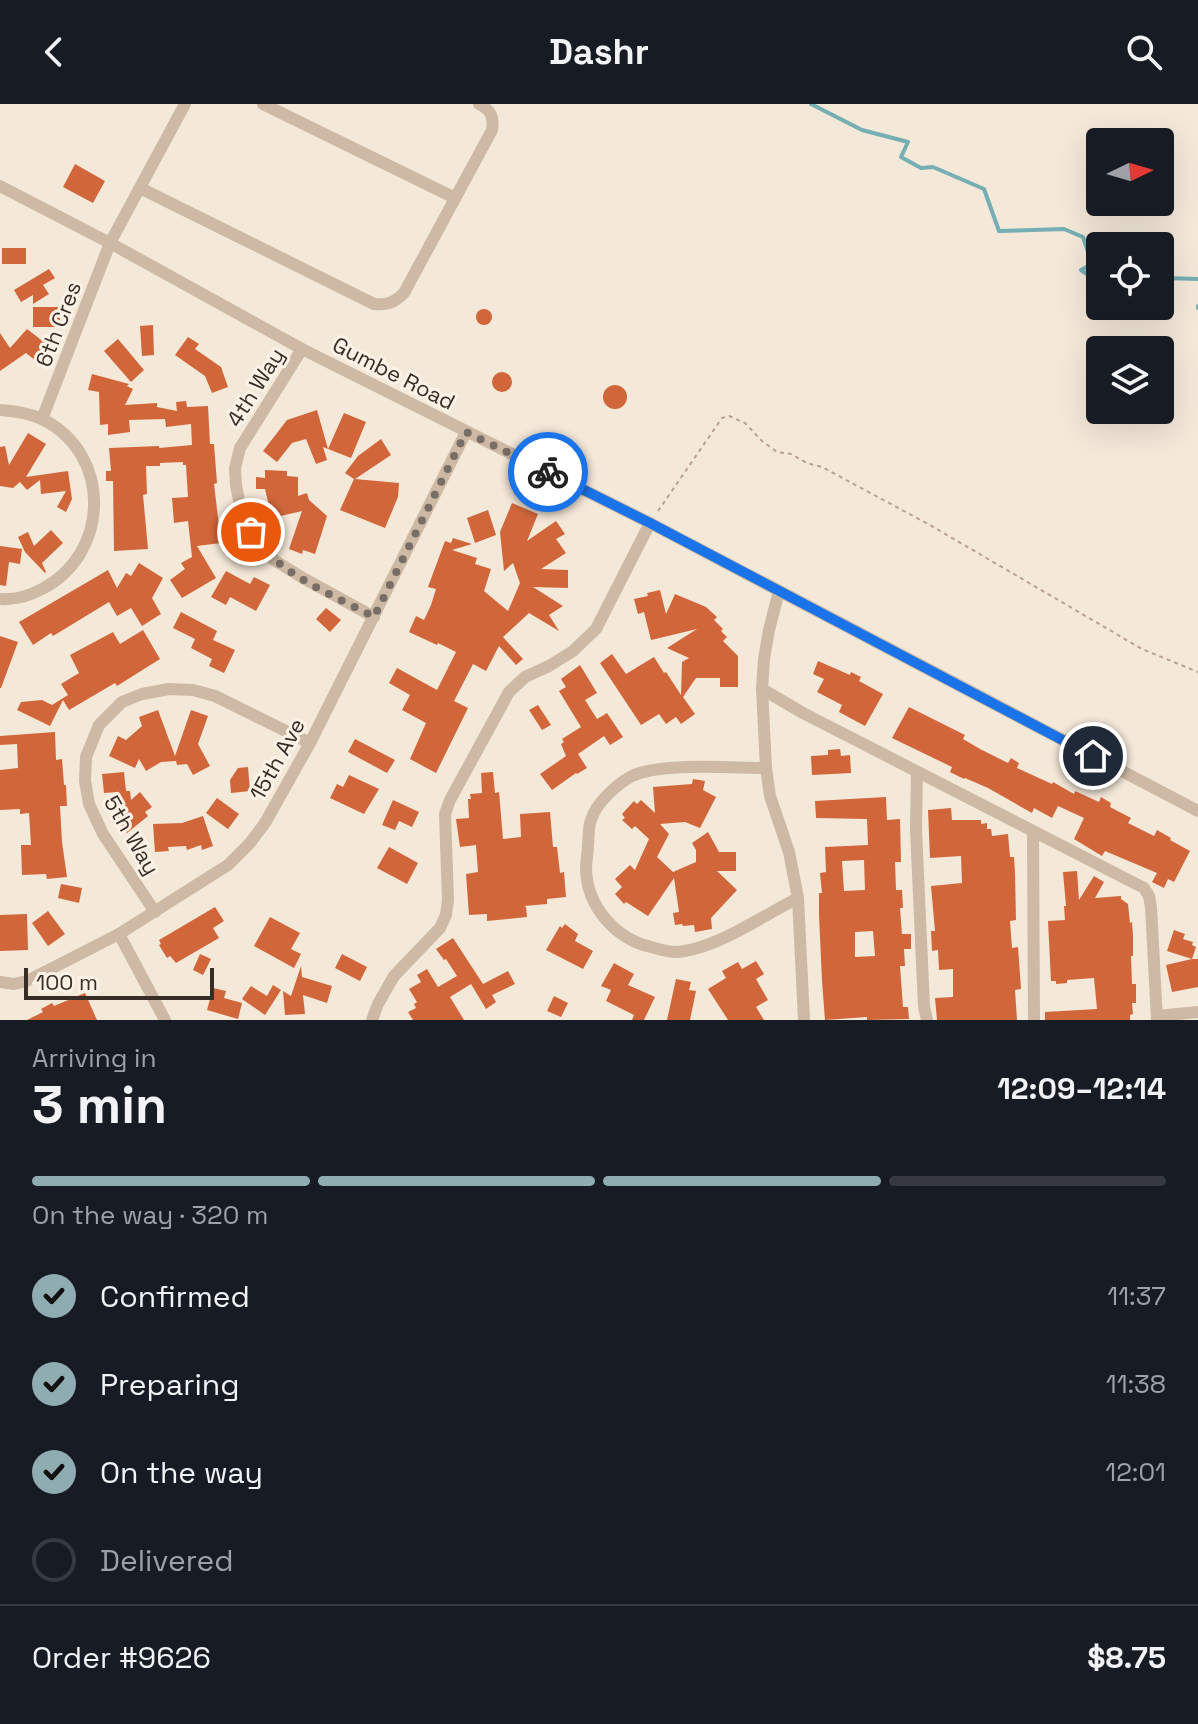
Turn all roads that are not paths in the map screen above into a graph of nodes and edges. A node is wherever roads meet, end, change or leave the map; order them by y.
1 (185, 104) edge
2 (263, 104) edge
3 (479, 104) edge
4 (0, 186) edge
5 (140, 188) junction
6 (455, 198) junction
7 (110, 243) junction
8 (302, 349) junction
9 (0, 410) edge
10 (42, 419) junction
11 (466, 432) junction
12 (650, 523) junction
13 (779, 591) junction
14 (0, 599) edge
15 (374, 617) junction
16 (762, 689) junction
17 (310, 743) junction
18 (766, 768) junction
19 (917, 772) junction
20 (1198, 811) edge
21 (1033, 831) junction
22 (798, 898) junction
23 (155, 912) junction
24 (119, 934) junction
25 (0, 982) edge
26 (1198, 1012) edge
27 (1157, 1018) edge
28 (165, 1020) edge
29 (372, 1020) edge
30 (804, 1020) edge
31 (927, 1020) edge
32 (1034, 1020) edge

1 - 5 street, 6th Cres
2 - 6 street
3 - 6 street
4 - 7 street, Gumbe Road
5 - 6 street
5 - 7 street, 6th Cres
7 - 8 street, Gumbe Road
7 - 10 street, 6th Cres
8 - 11 street, Gumbe Road
8 - 15 street, 4th Way
9 - 10 street
10 - 14 street
11 - 12 street, Gumbe Road
11 - 15 street, 15th Ave
12 - 13 street, Gumbe Road
12 - 29 street
13 - 16 street
13 - 20 street, Gumbe Road
15 - 17 street, 15th Ave
16 - 18 street
16 - 19 street
17 - 23 street, 15th Ave
17 - 23 street, 5th Way
18 - 22 street
18 - 22 street
19 - 21 street
19 - 31 street
21 - 27 street
21 - 32 street
22 - 30 street
23 - 24 street, 15th Ave
24 - 25 street, 15th Ave
24 - 28 street
26 - 27 street

